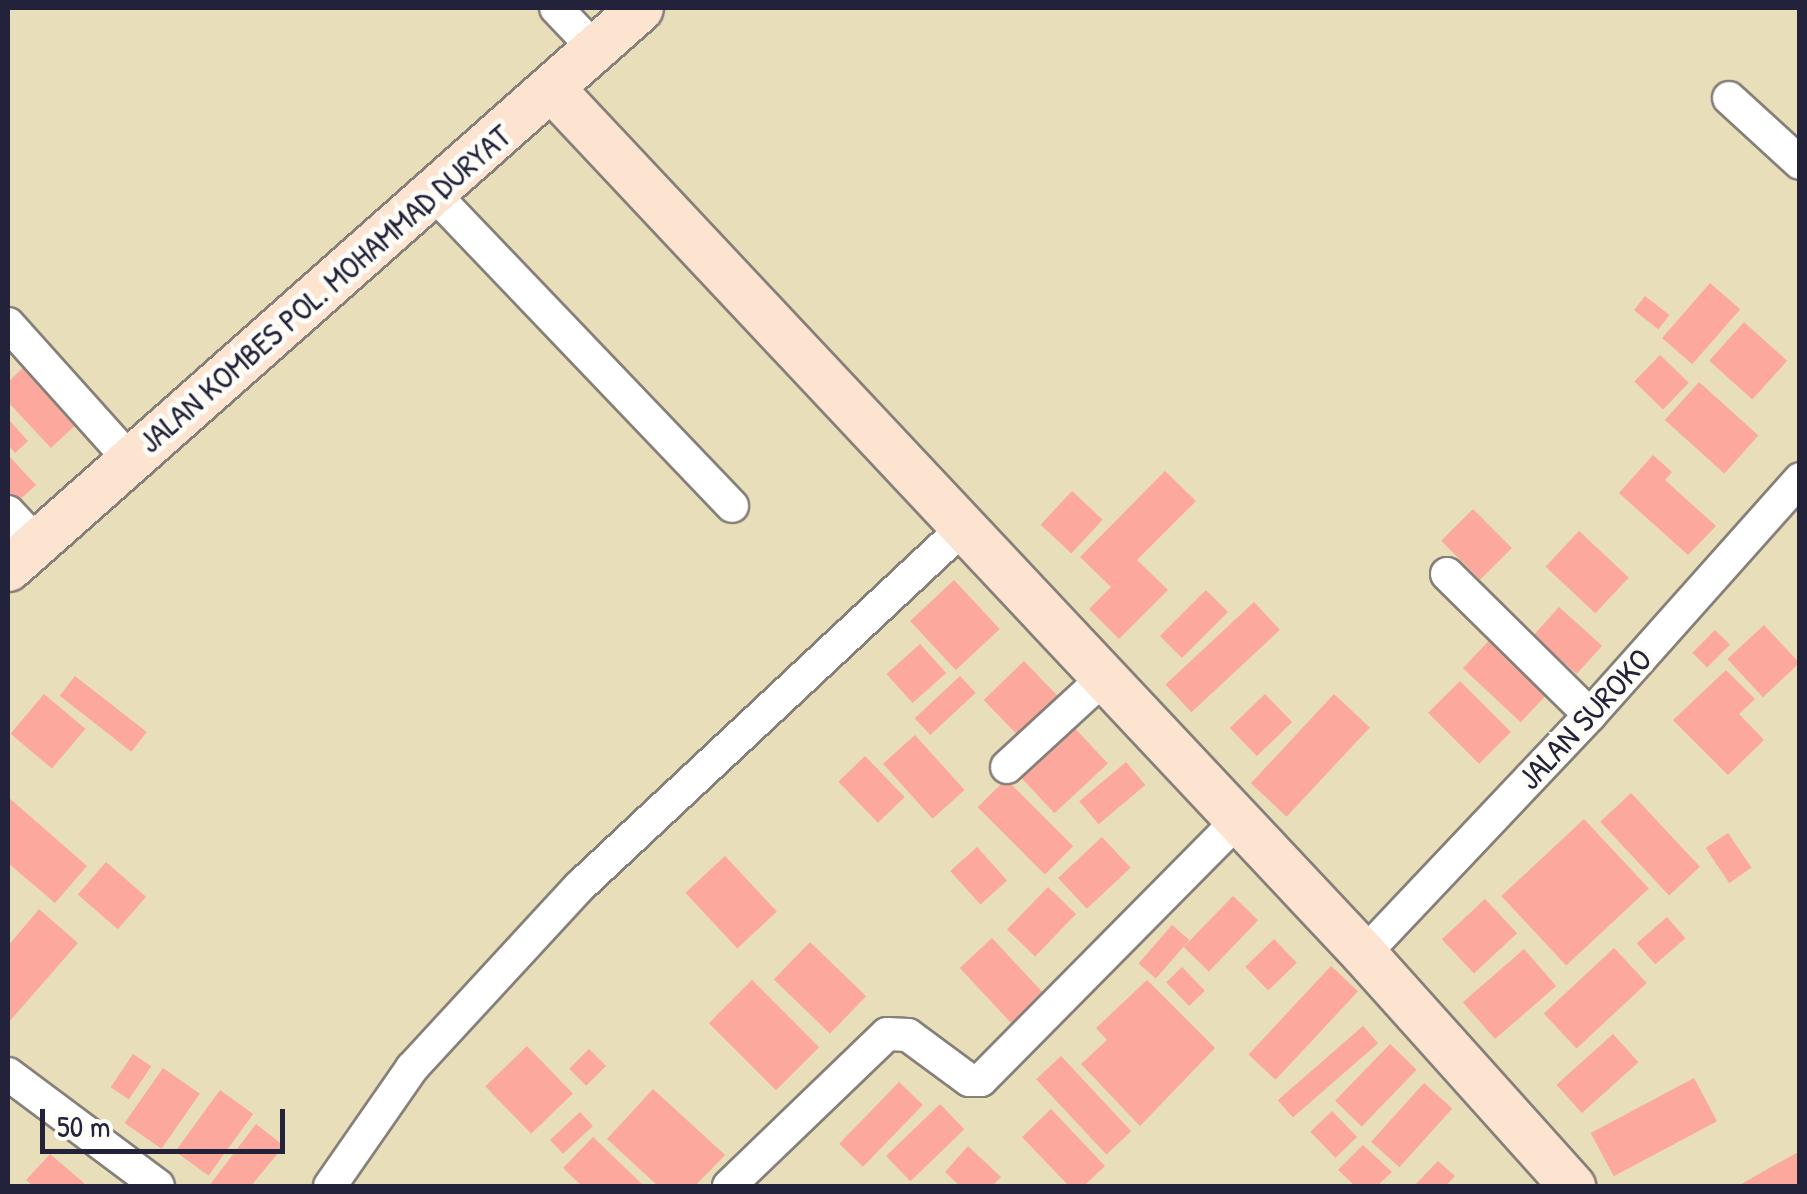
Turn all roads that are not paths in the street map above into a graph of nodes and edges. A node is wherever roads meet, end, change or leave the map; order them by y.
1 (556, 8) edge
2 (640, 8) edge
3 (594, 49) junction
4 (552, 89) junction
5 (1729, 98) dead end
6 (1800, 163) edge
7 (436, 195) junction
8 (8, 324) edge
9 (130, 460) junction
10 (1800, 479) edge
11 (732, 506) dead end
12 (965, 526) junction
13 (17, 541) edge
14 (1447, 574) dead end
15 (1105, 677) junction
16 (1590, 716) junction
17 (1007, 767) dead end
18 (1238, 820) junction
19 (1364, 954) junction
20 (8, 1074) edge
21 (158, 1186) edge
22 (330, 1186) edge
23 (729, 1186) edge
24 (1572, 1186) edge

1 - 3 street
2 - 3 street, JALAN KOMBES POL. MOHAMMAD DURYAT
3 - 4 street, JALAN KOMBES POL. MOHAMMAD DURYAT
4 - 7 street, JALAN KOMBES POL. MOHAMMAD DURYAT
4 - 12 street
5 - 6 street
7 - 9 street, JALAN KOMBES POL. MOHAMMAD DURYAT
7 - 11 street
8 - 9 street
9 - 13 street, JALAN KOMBES POL. MOHAMMAD DURYAT
10 - 16 street, JALAN SUROKO
12 - 15 street
12 - 22 street
14 - 16 street
15 - 17 street
15 - 18 street
16 - 19 street, JALAN SUROKO
18 - 19 street
18 - 23 street
19 - 24 street
20 - 21 street

